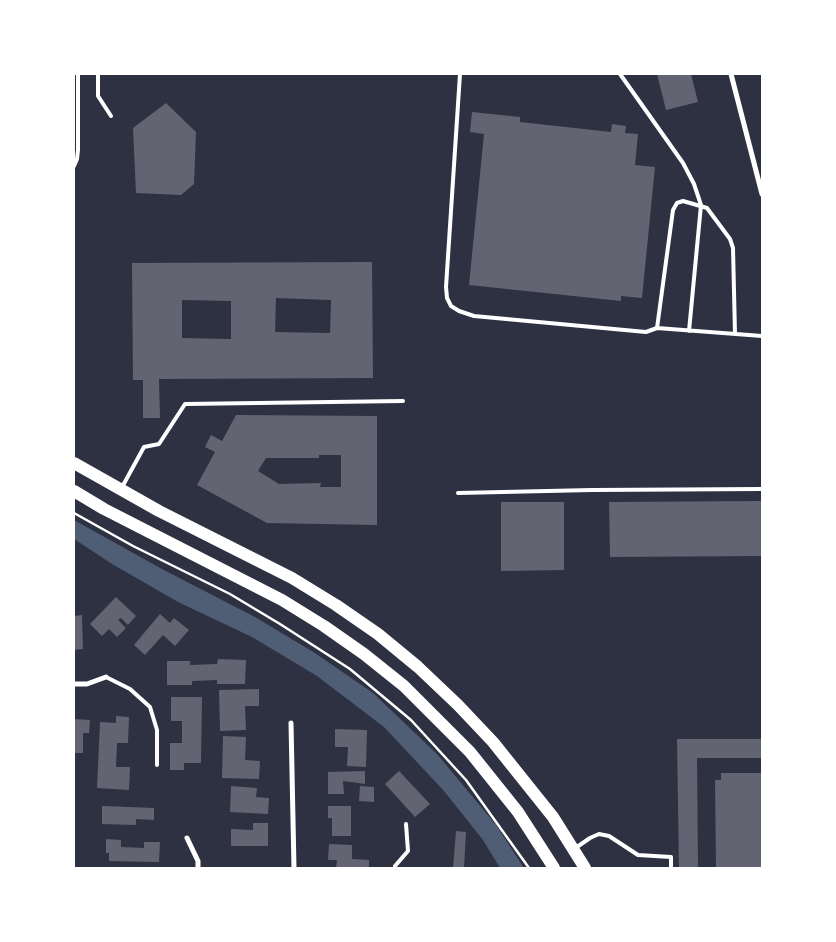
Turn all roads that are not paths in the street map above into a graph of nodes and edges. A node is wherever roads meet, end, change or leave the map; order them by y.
1 (78, 74) edge
2 (98, 74) edge
3 (460, 74) edge
4 (620, 74) edge
5 (731, 74) edge
6 (111, 116) dead end
7 (74, 166) edge
8 (762, 194) edge
9 (701, 205) junction
10 (657, 328) junction
11 (689, 331) junction
12 (735, 334) junction
13 (762, 336) edge
14 (403, 400) dead end
15 (74, 463) edge
16 (762, 490) edge
17 (74, 491) edge
18 (120, 491) junction
19 (458, 493) dead end
20 (106, 677) joint
21 (74, 684) edge
22 (291, 723) dead end
23 (157, 765) dead end
24 (406, 824) dead end
25 (187, 838) dead end
26 (574, 849) junction
27 (198, 868) edge
28 (294, 868) edge
29 (395, 868) edge
30 (554, 868) edge
31 (584, 868) edge
32 (671, 868) edge

1 - 7 lane
2 - 6 lane
3 - 10 lane
4 - 9 lane
5 - 8 street
9 - 10 lane
9 - 11 lane
9 - 12 lane
10 - 11 lane
11 - 12 lane
12 - 13 lane
14 - 18 lane
15 - 18 main road
16 - 19 lane
17 - 30 main road
18 - 26 main road
20 - 21 street
20 - 23 lane
22 - 28 street
24 - 29 lane
25 - 27 street
26 - 31 main road
26 - 32 lane

